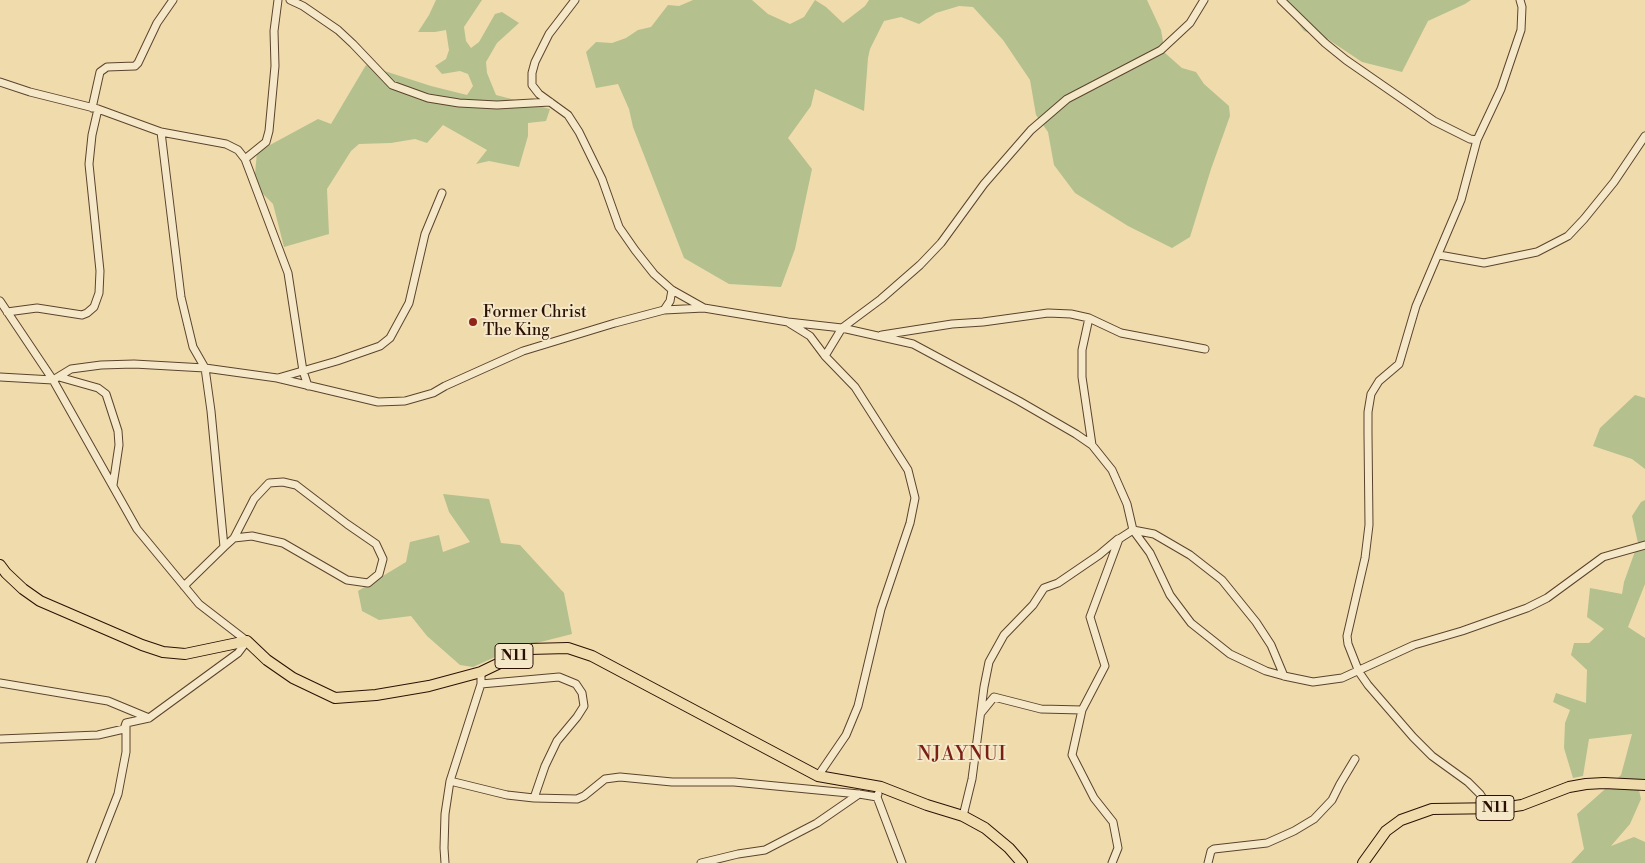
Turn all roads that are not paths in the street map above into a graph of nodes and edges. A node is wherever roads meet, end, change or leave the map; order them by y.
1 (173, 0) edge
2 (278, 0) edge
3 (290, 0) edge
4 (575, 0) edge
5 (1204, 0) edge
6 (1281, 0) edge
7 (1520, 0) edge
8 (0, 82) edge
9 (550, 102) junction
10 (95, 109) junction
11 (160, 132) junction
12 (1645, 136) edge
13 (1477, 140) junction
14 (245, 159) junction
15 (442, 193) dead end
16 (1439, 255) junction
17 (672, 290) junction
18 (0, 302) edge
19 (704, 308) junction
20 (664, 310) junction
21 (7, 312) junction
22 (1089, 318) junction
23 (788, 322) junction
24 (842, 328) junction
25 (880, 336) junction
26 (1205, 349) dead end
27 (825, 356) junction
28 (205, 368) junction
29 (303, 371) junction
30 (0, 377) edge
31 (56, 378) junction
32 (277, 378) junction
33 (308, 386) junction
34 (1092, 445) junction
35 (113, 485) junction
36 (1133, 530) junction
37 (234, 538) junction
38 (1119, 539) junction
39 (1645, 544) edge
40 (224, 547) junction
41 (0, 564) edge
42 (184, 586) junction
43 (247, 641) junction
44 (481, 672) junction
45 (1359, 672) junction
46 (1284, 676) junction
47 (0, 683) edge
48 (481, 684) junction
49 (1082, 710) junction
50 (981, 714) junction
51 (149, 718) junction
52 (126, 723) junction
53 (0, 739) edge
54 (1355, 759) dead end
55 (818, 776) junction
56 (450, 781) junction
57 (1645, 785) edge
58 (882, 787) junction
59 (859, 794) junction
60 (877, 797) junction
61 (534, 798) junction
62 (1489, 808) junction
63 (963, 816) junction
64 (90, 863) edge
65 (445, 863) edge
66 (702, 863) edge
67 (902, 863) edge
68 (1022, 863) edge
69 (1112, 863) edge
70 (1208, 863) edge
71 (1363, 863) edge

1 - 10 street
2 - 14 street
3 - 9 street
4 - 9 street
5 - 24 street
6 - 13 street
7 - 13 street
8 - 10 street
9 - 17 street
10 - 11 street
10 - 21 street
11 - 14 street
11 - 28 street
12 - 16 street
13 - 16 street
14 - 29 street
15 - 29 street
16 - 45 street
17 - 19 street
17 - 20 street
18 - 21 street
19 - 20 street
19 - 23 street
20 - 33 street
21 - 31 street
22 - 25 street
22 - 26 street
22 - 34 street
23 - 24 street
23 - 27 street
24 - 25 street
24 - 27 street
25 - 34 street
27 - 55 street
28 - 31 street
28 - 32 street
28 - 40 street
29 - 32 street
29 - 33 street
30 - 31 street
31 - 35 street
31 - 35 street
32 - 33 street
34 - 36 street
35 - 42 street
36 - 38 street
36 - 46 street
36 - 46 street
37 - 37 street
37 - 40 street
38 - 49 street
38 - 50 street
39 - 45 street
40 - 42 street
41 - 43 highway
42 - 43 street
43 - 44 highway, N11
43 - 51 street
44 - 48 street
44 - 55 highway, N11
45 - 46 street
45 - 62 street
47 - 51 street
48 - 56 street
48 - 61 street
49 - 50 street
49 - 69 street
50 - 63 street
51 - 52 street
52 - 53 street
52 - 64 street
54 - 70 street
55 - 58 highway, N11
56 - 61 street
56 - 65 street
57 - 62 highway, N11
58 - 60 street
58 - 63 highway, N11
59 - 60 street
59 - 61 street
59 - 66 street
60 - 67 street
62 - 71 highway, N11
63 - 68 highway, N11

